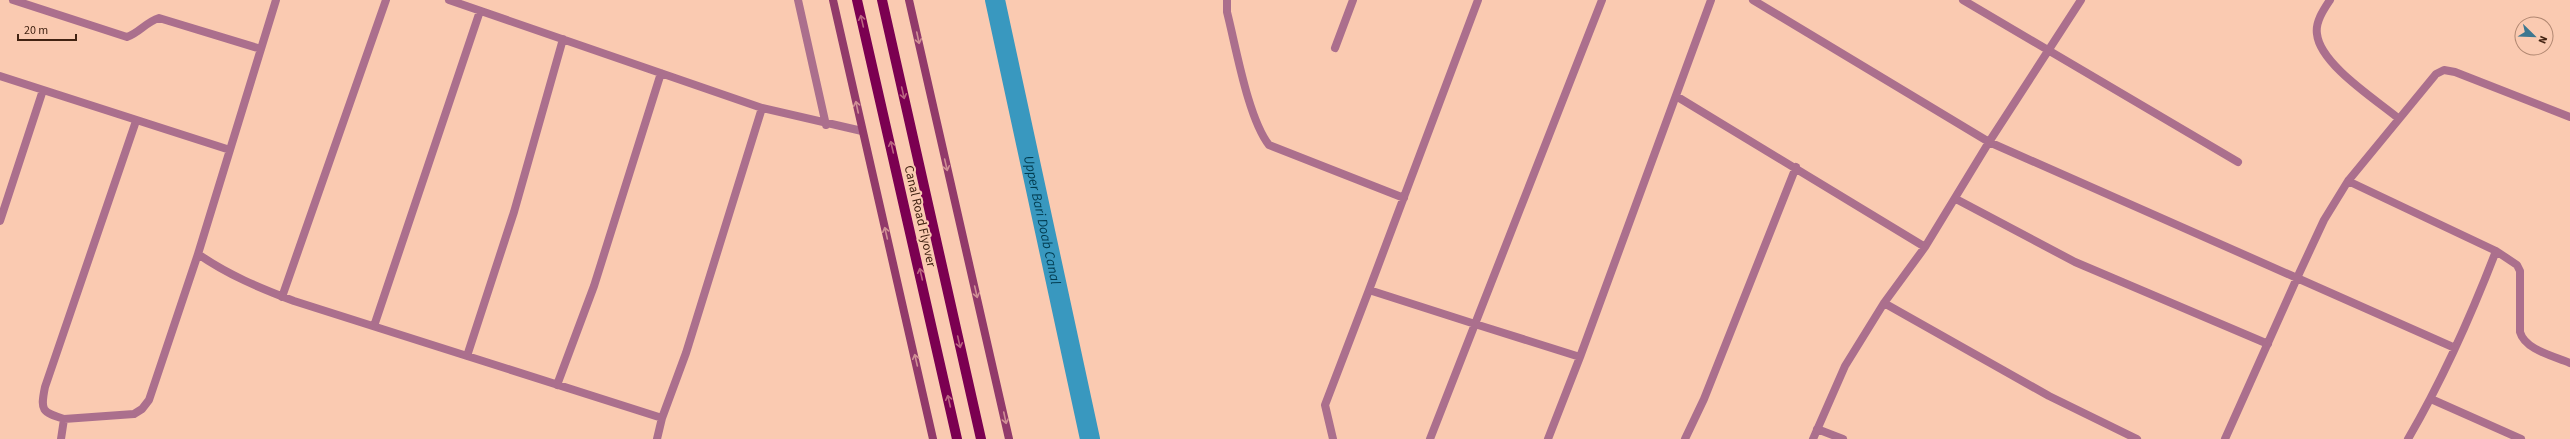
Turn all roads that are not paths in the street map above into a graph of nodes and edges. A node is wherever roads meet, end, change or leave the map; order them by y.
1 (12, 0) edge
2 (276, 0) edge
3 (386, 0) edge
4 (449, 0) edge
5 (798, 0) edge
6 (833, 0) edge
7 (857, 0) edge
8 (882, 0) edge
9 (910, 0) edge
10 (1227, 0) edge
11 (1353, 0) edge
12 (1478, 0) edge
13 (1602, 0) edge
14 (1711, 0) edge
15 (1753, 0) edge
16 (1963, 0) edge
17 (2081, 0) edge
18 (2330, 0) edge
19 (480, 11) junction
20 (563, 39) junction
21 (1334, 48) dead end
22 (261, 49) junction
23 (2050, 50) junction
24 (661, 73) junction
25 (0, 76) edge
26 (42, 90) junction
27 (1676, 96) junction
28 (762, 108) junction
29 (2570, 117) edge
30 (2398, 118) junction
31 (136, 121) junction
32 (826, 125) junction
33 (862, 132) junction
34 (1989, 142) junction
35 (230, 150) junction
36 (2238, 162) dead end
37 (1796, 167) junction
38 (2348, 181) junction
39 (1404, 198) junction
40 (1956, 199) junction
41 (0, 221) edge
42 (1925, 247) junction
43 (2496, 251) junction
44 (198, 254) junction
45 (2297, 278) junction
46 (1369, 290) junction
47 (282, 297) junction
48 (1884, 303) junction
49 (1475, 324) junction
50 (374, 326) junction
51 (2268, 344) junction
52 (2455, 348) junction
53 (467, 356) junction
54 (1580, 357) junction
55 (2570, 363) edge
56 (556, 385) junction
57 (2431, 399) junction
58 (662, 418) junction
59 (64, 419) junction
60 (1817, 429) junction
61 (61, 439) edge
62 (657, 439) edge
63 (934, 439) edge
64 (957, 439) edge
65 (981, 439) edge
66 (1009, 439) edge
67 (1333, 439) edge
68 (1430, 439) edge
69 (1548, 439) edge
70 (1685, 439) edge
71 (1813, 439) edge
72 (1843, 439) edge
73 (2137, 439) edge
74 (2225, 439) edge
75 (2408, 439) edge
76 (2521, 439) edge

1 - 22 street
2 - 22 street
3 - 47 street
4 - 19 street
5 - 32 street
33 -> 6 street
64 -> 7 main road, Canal Road Flyover
8 -> 65 main road, Canal Road Flyover
9 -> 66 street
10 - 39 street
11 - 21 street
12 - 39 street
13 - 49 street
14 - 27 street
15 - 34 street
16 - 23 street
17 - 23 street
18 - 30 street
19 - 20 street
19 - 50 street
20 - 24 street
20 - 53 street
22 - 35 street
23 - 34 street
23 - 36 street
24 - 28 street
24 - 56 street
25 - 26 street
26 - 31 street
26 - 41 street
27 - 37 street
27 - 54 street
28 - 32 street
28 - 58 street
29 - 30 street
30 - 38 street
31 - 35 street
31 - 59 street
32 - 33 street
63 -> 33 street
34 - 40 street
34 - 45 street
35 - 44 street
37 - 42 street
37 - 70 street
38 - 43 street
38 - 45 street
39 - 46 street
40 - 42 street
40 - 51 street
42 - 48 street
43 - 52 street
43 - 55 street
44 - 47 street
44 - 59 street
45 - 51 street
45 - 52 street
46 - 49 street
46 - 67 street
47 - 50 street
48 - 60 street
48 - 73 street
49 - 54 street
49 - 68 street
50 - 53 street
51 - 74 street
52 - 57 street
53 - 56 street
54 - 69 street
56 - 58 street
57 - 75 street
57 - 76 street
58 - 62 street
59 - 61 street
60 - 71 street
60 - 72 street

